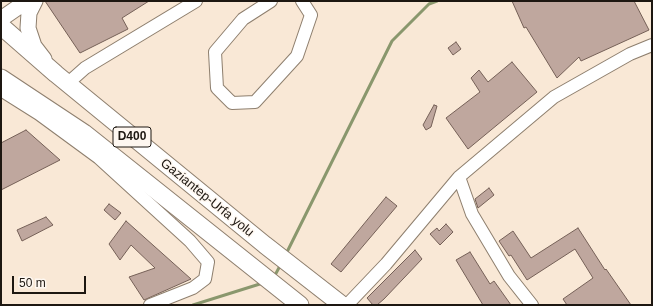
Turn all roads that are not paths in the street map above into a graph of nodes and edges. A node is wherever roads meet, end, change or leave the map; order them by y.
1 (27, 1) edge
2 (36, 1) edge
3 (194, 1) edge
4 (271, 1) edge
5 (302, 1) edge
6 (1, 19) edge
7 (1, 26) edge
8 (652, 45) edge
9 (1, 78) edge
10 (61, 79) junction
11 (1, 90) edge
12 (459, 177) junction
13 (296, 302) edge
14 (150, 305) edge
15 (342, 305) edge
16 (347, 305) edge
17 (532, 305) edge

1 - 6 main road
2 - 10 main road
3 - 10 street
4 - 5 street
7 - 10 highway, Gaziantep-Urfa yolu / D400
8 - 12 street
9 - 13 highway, Gaziantep-Urfa yolu / D400
10 - 15 highway, Gaziantep-Urfa yolu / D400
11 - 14 street
12 - 16 street
12 - 17 street

